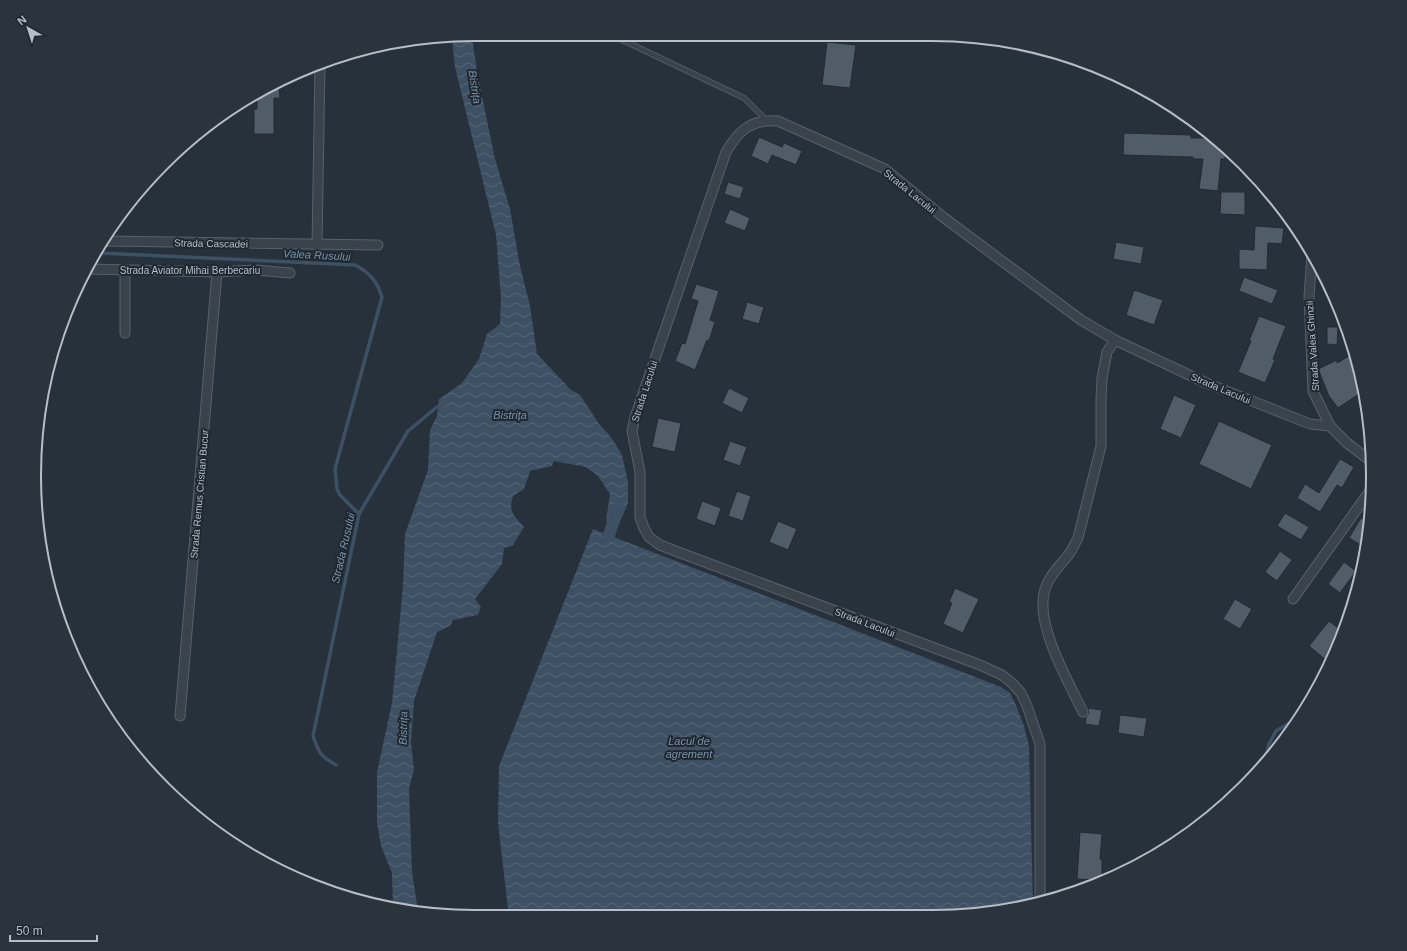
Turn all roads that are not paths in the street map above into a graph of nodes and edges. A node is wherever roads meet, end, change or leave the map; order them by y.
1 (624, 41) edge
2 (320, 70) edge
3 (766, 120) junction
4 (110, 241) edge
5 (317, 245) junction
6 (378, 245) dead end
7 (1311, 264) edge
8 (93, 269) edge
9 (125, 270) junction
10 (217, 272) junction
11 (290, 272) dead end
12 (125, 333) dead end
13 (1114, 340) junction
14 (1330, 426) junction
15 (1365, 457) edge
16 (1365, 498) edge
17 (1293, 599) dead end
18 (1083, 712) dead end
19 (180, 716) dead end
20 (1040, 896) edge

1 - 3 lane
2 - 5 street
3 - 13 street, Strada Lacului
3 - 20 street, Strada Lacului
4 - 5 street, Strada Cascadei
5 - 6 street, Strada Cascadei
7 - 14 street, Strada Valea Ghinzii
8 - 9 street, Strada Aviator Mihai Berbecariu
9 - 10 street, Strada Aviator Mihai Berbecariu
9 - 12 street
10 - 11 street, Strada Aviator Mihai Berbecariu
10 - 19 street, Strada Remus Cristian Bucur
13 - 14 street, Strada Lacului
13 - 18 street
14 - 15 street, Strada Valea Ghinzii
16 - 17 street

